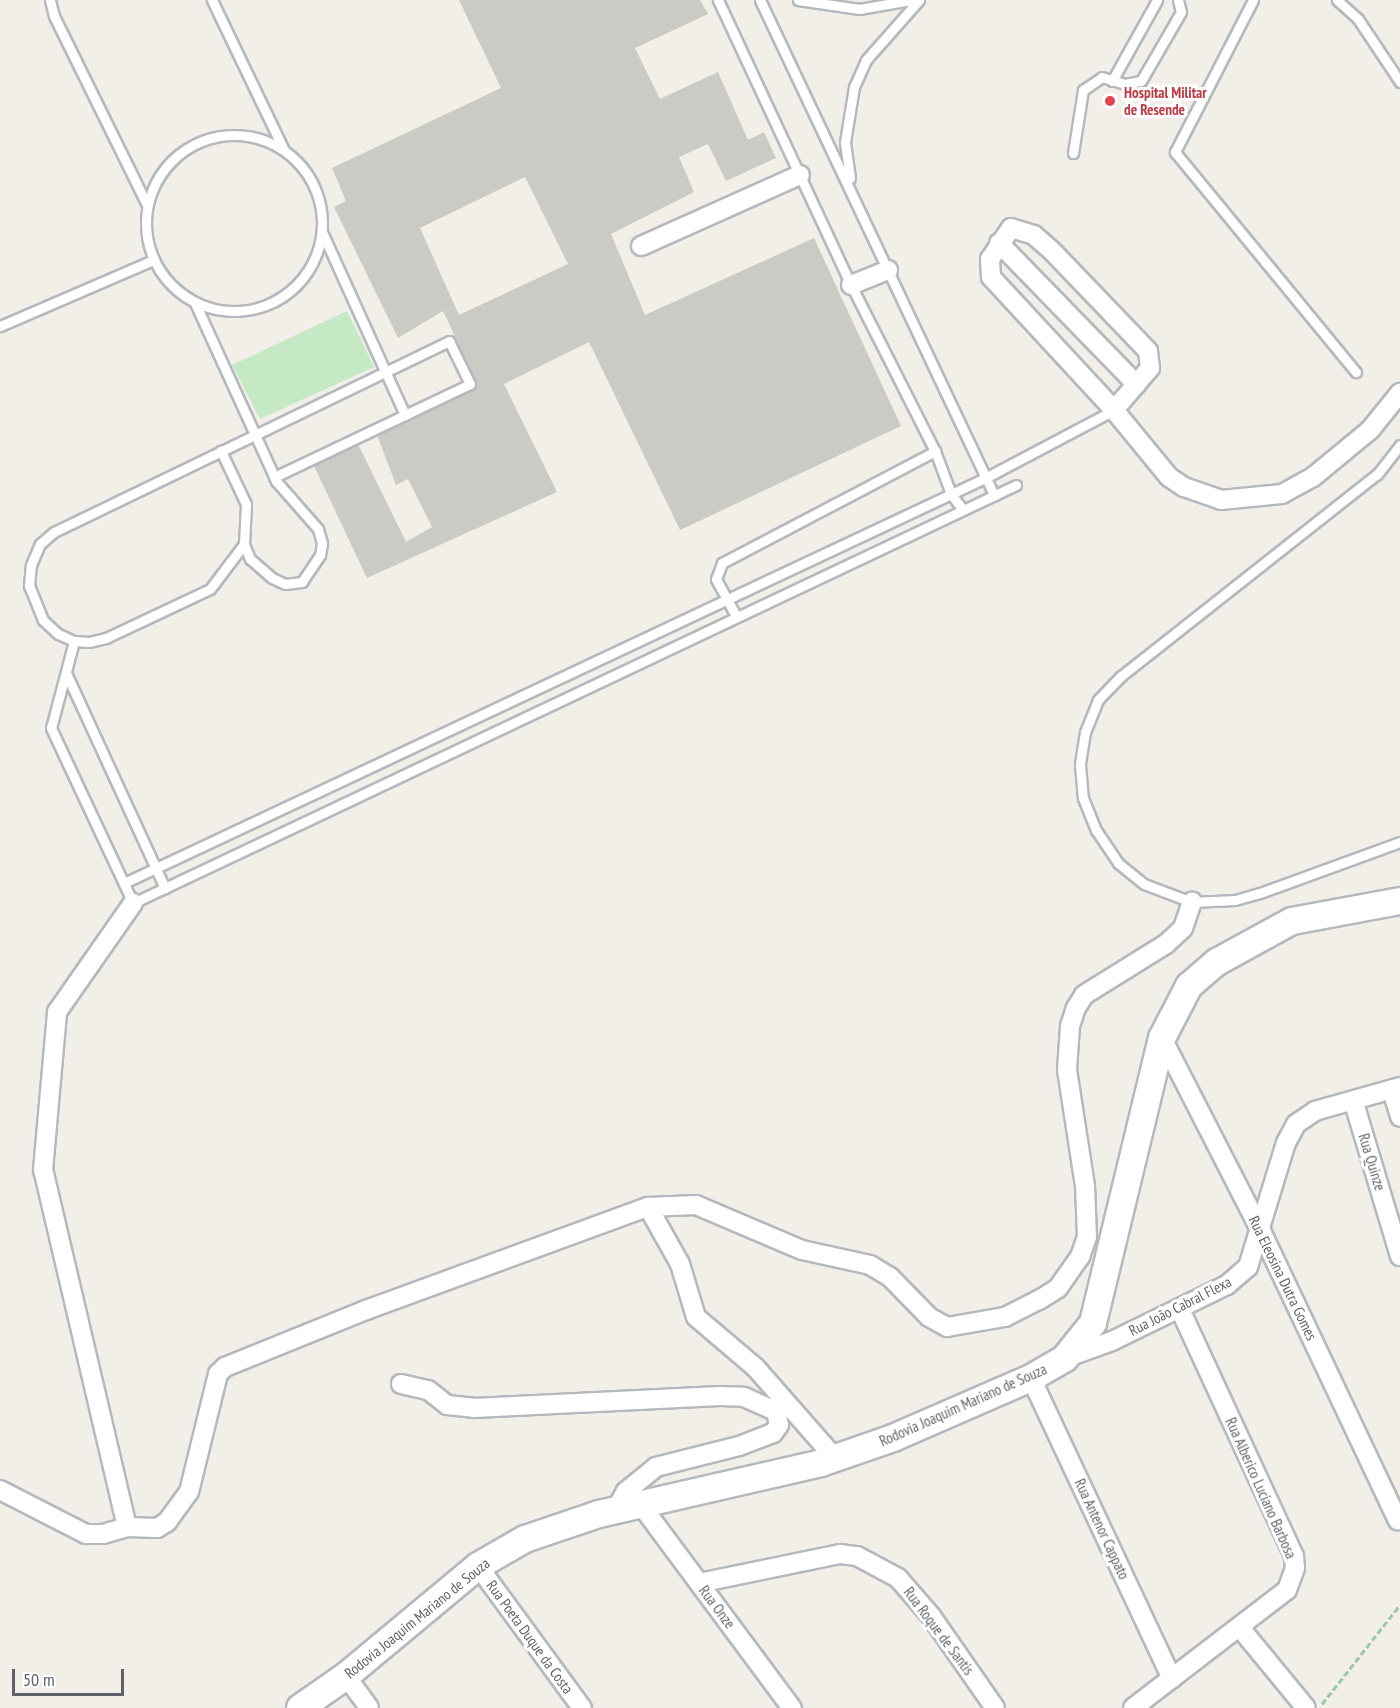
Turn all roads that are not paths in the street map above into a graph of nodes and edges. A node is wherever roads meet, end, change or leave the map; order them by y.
1 (50, 0) edge
2 (212, 0) edge
3 (718, 0) edge
4 (760, 0) edge
5 (798, 0) edge
6 (911, 0) edge
7 (919, 0) edge
8 (1157, 0) edge
9 (1178, 0) edge
10 (1253, 0) edge
11 (1336, 0) edge
12 (1112, 81) junction
13 (1400, 82) edge
14 (284, 150) junction
15 (1073, 153) dead end
16 (800, 175) junction
17 (853, 192) junction
18 (147, 205) junction
19 (322, 232) junction
20 (999, 243) junction
21 (641, 246) dead end
22 (153, 260) junction
23 (888, 270) junction
24 (851, 285) junction
25 (195, 303) junction
26 (0, 326) edge
27 (385, 372) junction
28 (1356, 372) dead end
29 (1136, 384) junction
30 (1400, 393) edge
31 (1114, 410) junction
32 (405, 414) junction
33 (255, 435) junction
34 (1400, 445) edge
35 (221, 451) junction
36 (935, 451) junction
37 (274, 477) junction
38 (987, 477) junction
39 (1016, 485) dead end
40 (951, 494) junction
41 (994, 495) junction
42 (963, 510) junction
43 (244, 544) junction
44 (728, 601) junction
45 (736, 616) junction
46 (74, 641) junction
47 (66, 673) junction
48 (264, 818) junction
49 (275, 835) junction
50 (1400, 842) edge
51 (157, 868) junction
52 (124, 883) junction
53 (165, 888) junction
54 (1400, 901) edge
55 (1192, 902) junction
56 (133, 903) junction
57 (1162, 1038) junction
58 (1396, 1088) edge
59 (1354, 1103) junction
60 (1400, 1117) edge
61 (648, 1207) junction
62 (1262, 1233) junction
63 (1400, 1256) edge
64 (1180, 1309) junction
65 (1065, 1358) junction
66 (1031, 1378) junction
67 (402, 1383) dead end
68 (834, 1458) junction
69 (0, 1490) edge
70 (642, 1505) junction
71 (616, 1510) junction
72 (1398, 1521) dead end
73 (127, 1527) junction
74 (478, 1566) junction
75 (699, 1583) junction
76 (1241, 1629) junction
77 (346, 1676) junction
78 (1172, 1679) junction
79 (300, 1708) edge
80 (369, 1708) edge
81 (582, 1708) edge
82 (792, 1708) edge
83 (995, 1708) edge
84 (1133, 1708) edge
85 (1306, 1708) edge

1 - 18 lane
2 - 14 lane
3 - 16 lane
4 - 17 lane
5 - 6 lane
7 - 17 lane
8 - 12 lane
9 - 12 lane
10 - 28 lane
11 - 13 lane
12 - 15 lane
14 - 18 lane
14 - 19 lane
16 - 21 street
16 - 24 lane
17 - 23 lane
18 - 22 lane
19 - 25 lane
19 - 27 lane
20 - 29 street
20 - 29 street
20 - 31 street
22 - 25 lane
22 - 26 lane
23 - 24 street
23 - 38 lane
24 - 36 lane
25 - 33 lane
27 - 32 lane
27 - 32 lane
27 - 33 lane
29 - 31 street
30 - 31 street
31 - 38 lane
32 - 37 lane
33 - 35 lane
33 - 37 lane
34 - 55 lane
35 - 43 lane
35 - 46 lane
36 - 40 lane
36 - 44 lane
37 - 43 lane
38 - 40 lane
38 - 41 lane
39 - 41 lane
40 - 42 lane
40 - 44 lane
41 - 42 lane
42 - 45 lane
43 - 46 lane
44 - 45 lane
44 - 48 lane
45 - 49 lane
46 - 47 lane
47 - 51 lane
47 - 52 lane
48 - 49 lane
48 - 51 lane
49 - 53 lane
50 - 55 lane
51 - 52 lane
51 - 53 lane
52 - 56 lane
53 - 56 lane
54 - 57 main road, Rodovia Joaquim Mariano de Souza
55 - 61 street
56 - 73 street
57 - 62 street, Rua Eleosina Dutra Gomes
57 - 65 main road, Rodovia Joaquim Mariano de Souza
58 - 59 street, Rua João Cabral Flexa
58 - 60 street
59 - 62 street, Rua João Cabral Flexa
59 - 63 street, Rua Quinze
61 - 68 street
61 - 73 street
62 - 64 street, Rua João Cabral Flexa
62 - 72 street, Rua Eleosina Dutra Gomes
64 - 65 street, Rua João Cabral Flexa
64 - 76 street, Rua Alberico Luciano Barbosa
65 - 66 main road, Rodovia Joaquim Mariano de Souza
66 - 68 main road, Rodovia Joaquim Mariano de Souza
66 - 78 street, Rua Antenor Cappato
67 - 71 street
68 - 70 main road, Rodovia Joaquim Mariano de Souza
69 - 73 street
70 - 71 main road, Rodovia Joaquim Mariano de Souza
70 - 75 street, Rua Onze
71 - 74 main road, Rodovia Joaquim Mariano de Souza
74 - 77 main road, Rodovia Joaquim Mariano de Souza
74 - 81 street, Rua Poeta Duque da Costa
75 - 82 street, Rua Onze
75 - 83 street, Rua Roque de Santis
76 - 78 street, Rua Alberico Luciano Barbosa
76 - 85 street
77 - 79 main road, Rodovia Joaquim Mariano de Souza
77 - 80 street
78 - 84 street, Rua Alberico Luciano Barbosa

